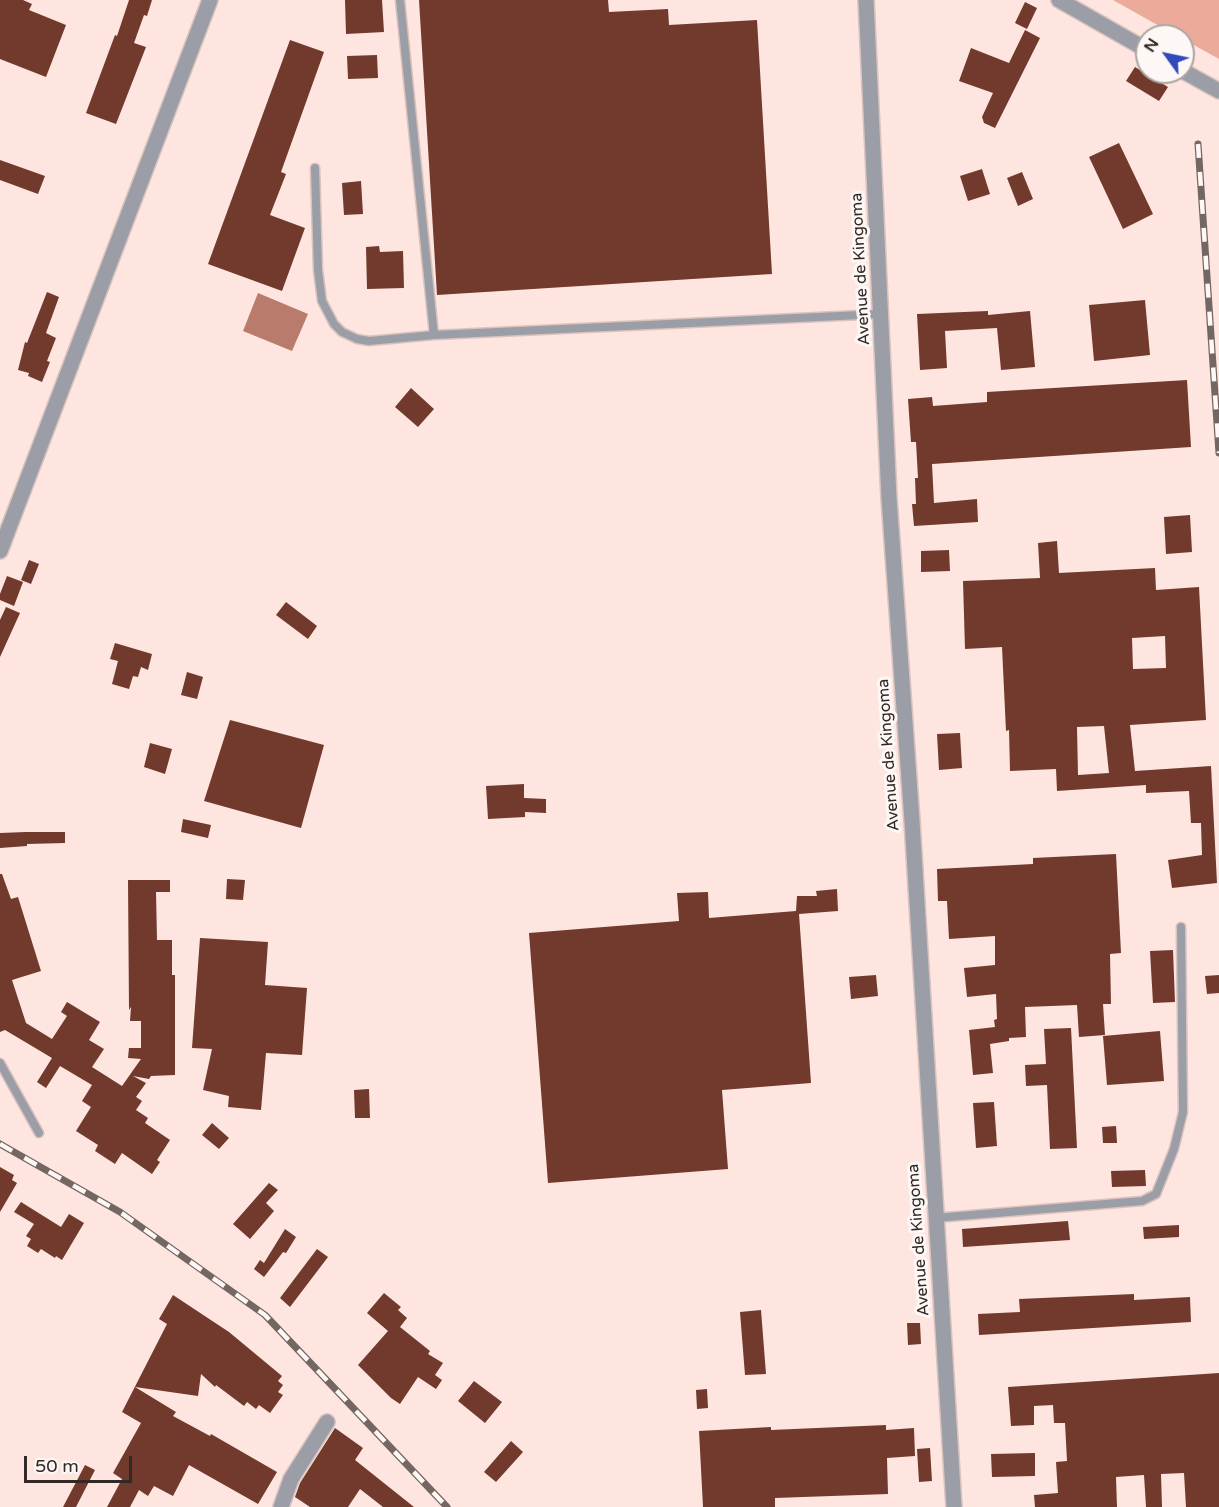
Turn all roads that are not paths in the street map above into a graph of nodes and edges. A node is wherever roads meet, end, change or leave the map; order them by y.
1 (210, 0) edge
2 (400, 0) edge
3 (866, 0) edge
4 (1059, 0) edge
5 (1135, 43) edge
6 (1195, 78) edge
7 (1219, 91) edge
8 (315, 168) dead end
9 (882, 314) junction
10 (434, 334) junction
11 (0, 551) edge
12 (1180, 927) dead end
13 (0, 1064) edge
14 (39, 1133) dead end
15 (935, 1218) junction
16 (327, 1422) dead end
17 (281, 1507) edge
18 (954, 1507) edge

1 - 11 street
2 - 10 lane
3 - 9 street, Avenue de Kingoma
4 - 5 street
6 - 7 street
8 - 10 lane
9 - 10 lane
9 - 15 street, Avenue de Kingoma
12 - 15 lane
13 - 14 lane
15 - 18 street, Avenue de Kingoma
16 - 17 street

